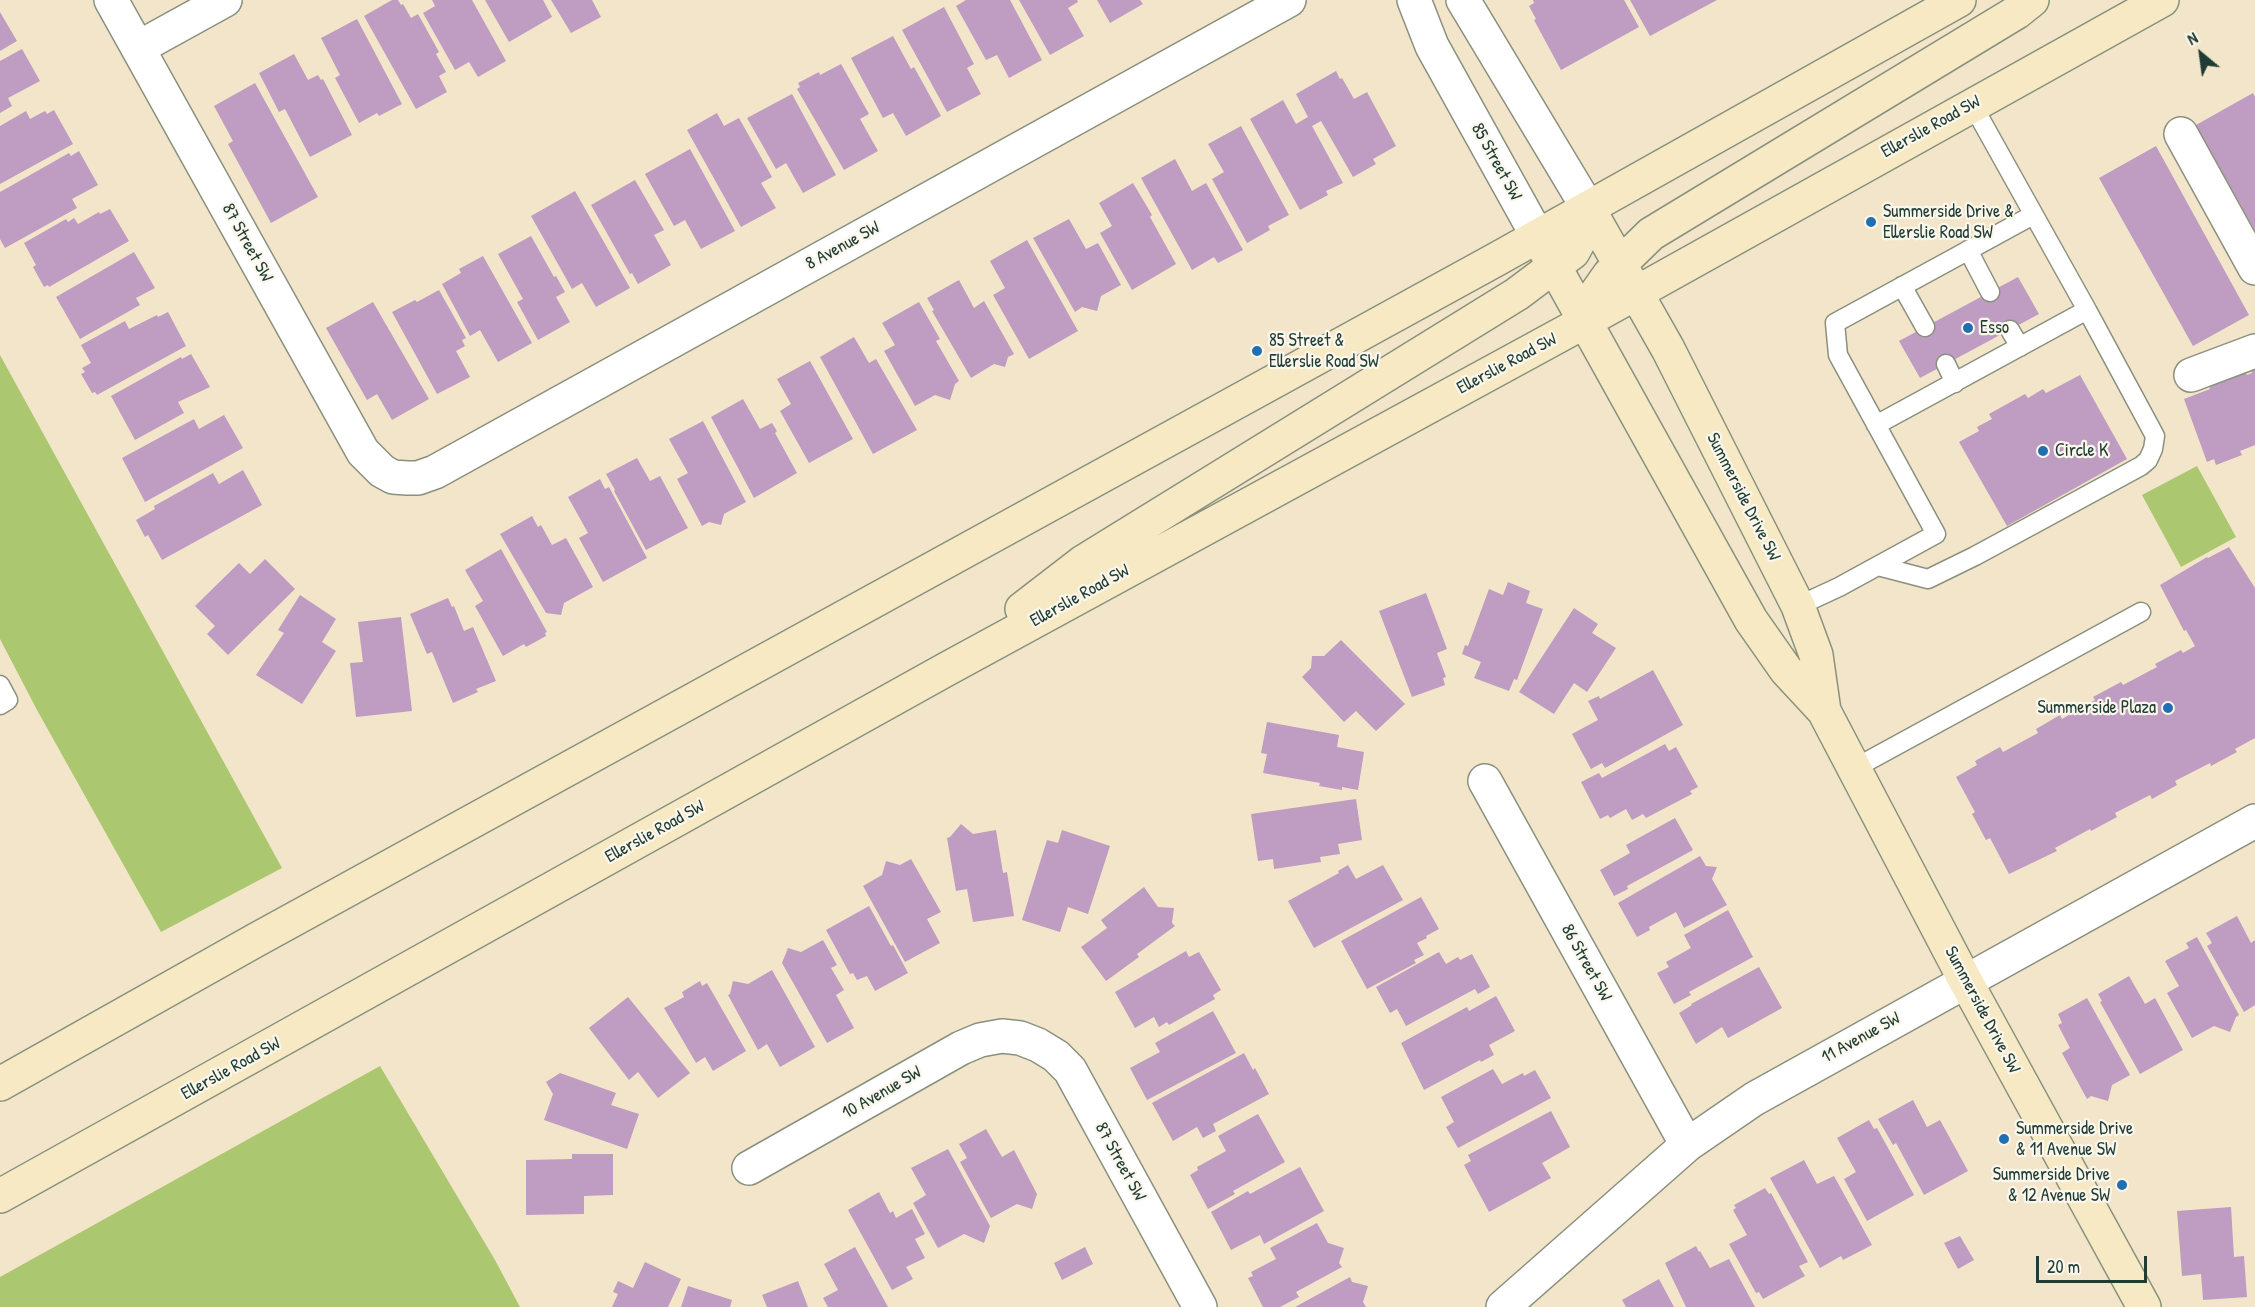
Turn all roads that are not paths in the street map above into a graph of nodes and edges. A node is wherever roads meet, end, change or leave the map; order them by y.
1 (111, 0) edge
2 (225, 0) edge
3 (1289, 0) edge
4 (1414, 0) edge
5 (1463, 0) edge
6 (1959, 0) edge
7 (2032, 0) edge
8 (2162, 0) edge
9 (138, 48) junction
10 (1972, 104) junction
11 (2181, 134) dead end
12 (1588, 208) junction
13 (2033, 215) junction
14 (1538, 237) junction
15 (1968, 250) junction
16 (1620, 264) junction
17 (1554, 267) junction
18 (2255, 268) edge
19 (1902, 286) junction
20 (1637, 292) junction
21 (1990, 292) dead end
22 (2087, 310) junction
23 (1584, 322) junction
24 (1925, 327) dead end
25 (2010, 330) dead end
26 (2020, 347) junction
27 (2255, 351) edge
28 (1946, 364) dead end
29 (2191, 375) dead end
30 (1955, 383) junction
31 (1876, 425) junction
32 (393, 477) joint
33 (1878, 566) junction
34 (1798, 606) junction
35 (2141, 612) dead end
36 (945, 670) junction
37 (0, 685) edge
38 (0, 705) edge
39 (1824, 711) junction
40 (1855, 768) junction
41 (1485, 781) dead end
42 (2255, 821) edge
43 (1965, 980) junction
44 (1020, 1038) joint
45 (0, 1084) edge
46 (1687, 1145) junction
47 (749, 1168) dead end
48 (0, 1197) edge
49 (1200, 1307) edge
50 (1503, 1307) edge
51 (2144, 1307) edge

1 - 9 street, 87 Street SW
2 - 9 street
3 - 32 street, 8 Avenue SW
4 - 14 street, 85 Street SW
5 - 12 street
6 - 12 main road
7 - 16 main road
8 - 10 main road, Ellerslie Road SW
9 - 32 street, 87 Street SW
10 - 13 lane
10 - 20 main road, Ellerslie Road SW
11 - 18 street
12 - 14 main road
12 - 16 main road
12 - 17 main road
13 - 15 lane
13 - 22 lane
14 - 17 main road, 85 Street SW
14 - 45 main road
15 - 19 lane
15 - 21 lane
16 - 20 main road
16 - 23 main road
17 - 23 main road, 85 Street SW
17 - 36 main road
19 - 24 lane
19 - 31 lane
20 - 23 main road, Ellerslie Road SW
20 - 34 main road, Summerside Drive SW
22 - 26 lane
22 - 33 lane
23 - 36 main road, Ellerslie Road SW
23 - 39 main road, Summerside Drive SW
25 - 26 lane
26 - 30 lane
27 - 29 street
28 - 30 lane
30 - 31 lane
31 - 33 lane
33 - 34 lane
34 - 39 main road, Summerside Drive SW
35 - 40 lane
36 - 48 main road, Ellerslie Road SW
37 - 38 lane
39 - 40 main road, Summerside Drive SW
40 - 43 main road, Summerside Drive SW
41 - 46 street, 86 Street SW
42 - 43 street, 11 Avenue SW
43 - 46 street, 11 Avenue SW
43 - 51 main road, Summerside Drive SW
44 - 47 street, 10 Avenue SW
44 - 49 street, 87 Street SW
46 - 50 street, 11 Avenue SW

